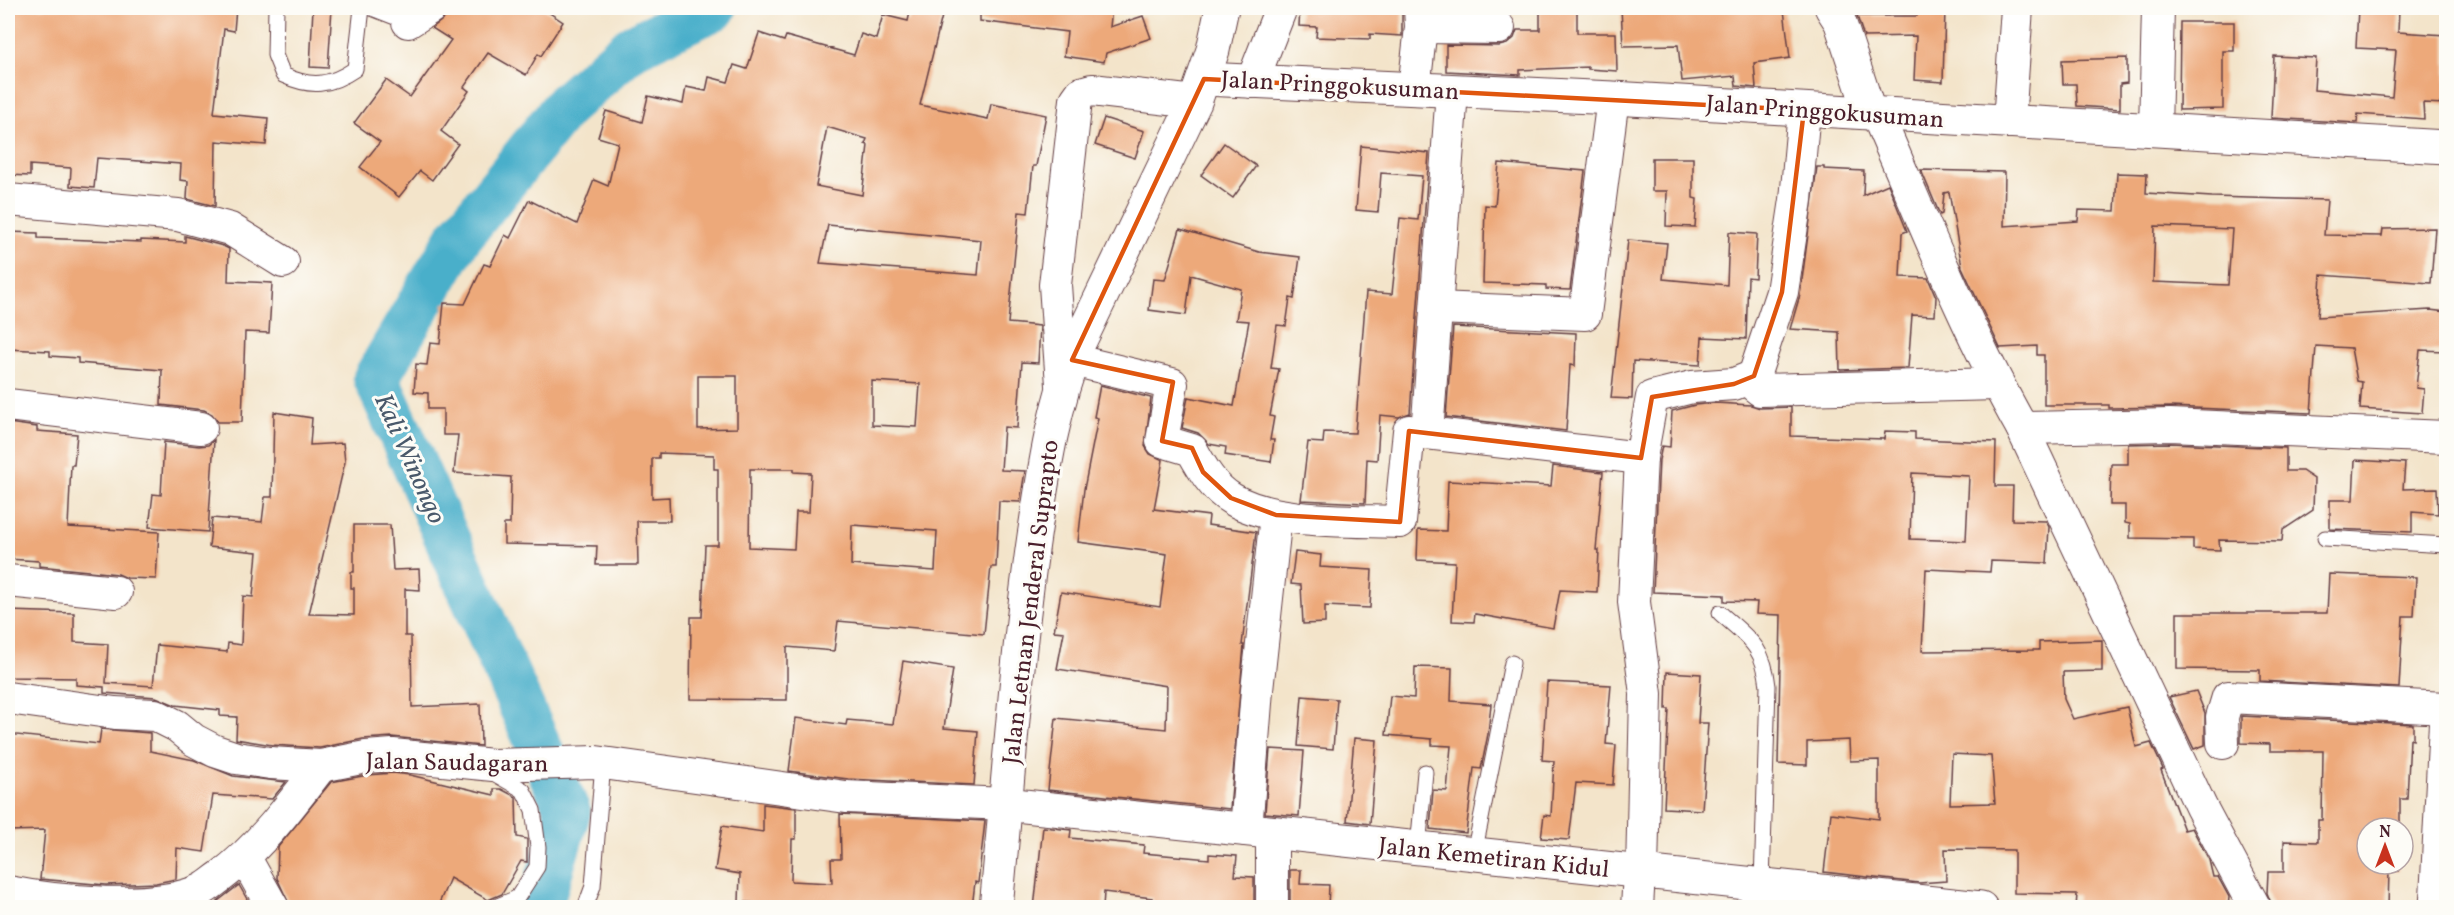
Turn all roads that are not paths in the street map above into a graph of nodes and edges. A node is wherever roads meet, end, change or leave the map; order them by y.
1 (276, 8) edge
2 (362, 8) edge
3 (372, 8) edge
4 (1222, 8) edge
5 (1281, 8) edge
6 (1831, 8) edge
7 (2017, 8) edge
8 (2158, 8) edge
9 (419, 15) edge
10 (1421, 17) edge
11 (1499, 28) dead end
12 (1252, 82) junction
13 (1414, 89) junction
14 (1199, 90) junction
15 (1452, 91) junction
16 (1613, 98) junction
17 (1804, 110) junction
18 (1874, 114) junction
19 (2009, 122) junction
20 (2156, 129) junction
21 (2446, 147) edge
22 (8, 200) edge
23 (283, 262) dead end
24 (1437, 308) junction
25 (1067, 373) junction
26 (1754, 376) junction
27 (1998, 384) junction
28 (8, 405) edge
29 (1428, 420) dead end
30 (201, 428) dead end
31 (2022, 428) junction
32 (2446, 437) edge
33 (1641, 458) junction
34 (1276, 515) junction
35 (2325, 538) dead end
36 (2446, 545) edge
37 (8, 580) edge
38 (116, 592) dead end
39 (1720, 613) dead end
40 (1512, 663) dead end
41 (8, 699) edge
42 (2446, 708) edge
43 (2446, 713) edge
44 (2223, 743) dead end
45 (476, 762) junction
46 (599, 763) junction
47 (321, 766) junction
48 (1425, 772) dead end
49 (1006, 804) junction
50 (1259, 832) junction
51 (1418, 848) junction
52 (1474, 854) junction
53 (245, 858) junction
54 (1640, 873) junction
55 (1762, 884) junction
56 (8, 892) edge
57 (45, 904) edge
58 (1907, 904) edge
59 (273, 908) edge
60 (493, 908) edge
61 (585, 908) edge
62 (996, 908) edge
63 (1272, 908) edge
64 (1638, 908) edge
65 (1981, 908) edge
66 (2255, 908) edge
67 (2436, 908) edge

1 - 2 lane
3 - 9 lane
4 - 14 street, Jalan Letnan Jenderal Suprapto
5 - 12 street
6 - 18 street
7 - 19 street
8 - 20 street
10 - 11 street
10 - 13 street
12 - 13 street, Jalan Pringgokusuman
12 - 14 street, Jalan Pringgokusuman
13 - 15 street, Jalan Pringgokusuman
14 - 25 street, Jalan Letnan Jenderal Suprapto
14 - 25 street
15 - 16 street, Jalan Pringgokusuman
15 - 24 street
16 - 17 street, Jalan Pringgokusuman
16 - 24 street
17 - 18 street, Jalan Pringgokusuman
17 - 26 street
18 - 19 street, Jalan Pringgokusuman
18 - 27 street
19 - 20 street, Jalan Pringgokusuman
20 - 21 street, Jalan Pringgokusuman
22 - 23 street
24 - 29 street
25 - 34 street
25 - 49 street, Jalan Letnan Jenderal Suprapto
26 - 27 street
26 - 33 street
27 - 31 street
28 - 30 street
31 - 32 street
31 - 66 street
33 - 34 street
33 - 54 street
34 - 50 street
35 - 36 lane
37 - 38 street
39 - 55 lane
40 - 52 lane
41 - 47 street, Jalan Saudagaran
42 - 44 street
43 - 67 street
45 - 46 street, Jalan Saudagaran
45 - 47 street, Jalan Saudagaran
45 - 60 lane
46 - 49 street, Jalan Saudagaran
46 - 61 lane
47 - 53 street
48 - 51 lane
49 - 50 street, Jalan Kemetiran Kidul
49 - 62 street, Jalan Letnan Jenderal Suprapto
50 - 51 street, Jalan Kemetiran Kidul
50 - 63 street
51 - 52 street, Jalan Kemetiran Kidul
52 - 54 street, Jalan Kemetiran Kidul
53 - 57 street
53 - 59 street
54 - 55 street, Jalan Kemetiran Kidul
54 - 64 street
55 - 58 street, Jalan Kemetiran Kidul
56 - 57 street
58 - 65 street, Jalan Kemetiran Kidul

